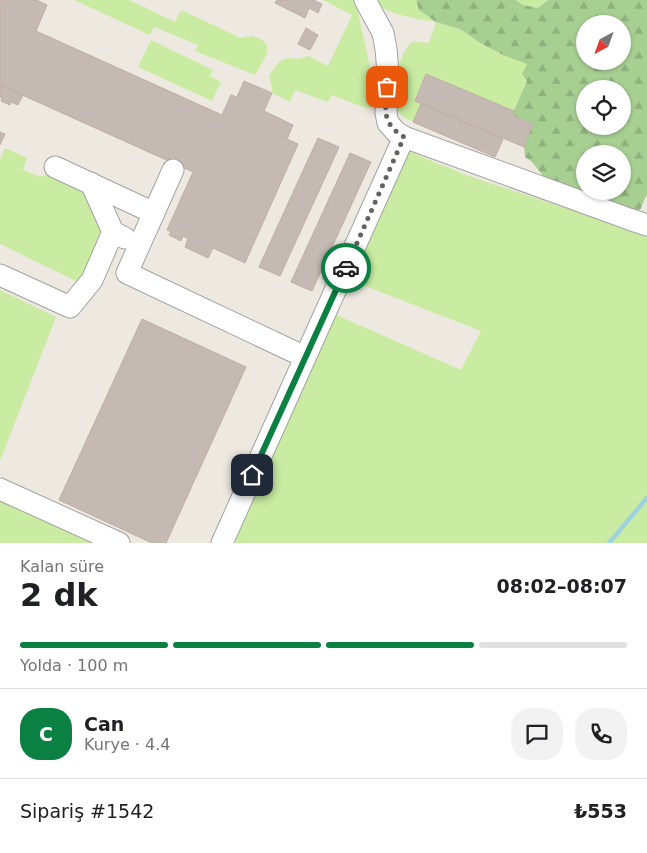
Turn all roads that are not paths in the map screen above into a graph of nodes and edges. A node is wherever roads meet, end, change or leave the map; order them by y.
1 (365, 0) edge
2 (404, 137) junction
3 (55, 167) dead end
4 (172, 170) dead end
5 (91, 183) junction
6 (154, 214) junction
7 (647, 224) edge
8 (113, 232) junction
9 (140, 246) junction
10 (0, 275) edge
11 (305, 357) junction
12 (0, 490) edge
13 (119, 543) edge
14 (222, 543) edge

1 - 2 lane
2 - 7 lane
2 - 11 lane
3 - 5 lane
4 - 6 lane
5 - 6 lane
5 - 8 lane
6 - 9 lane
8 - 9 lane
8 - 10 lane
9 - 11 lane
11 - 14 lane
12 - 13 lane

